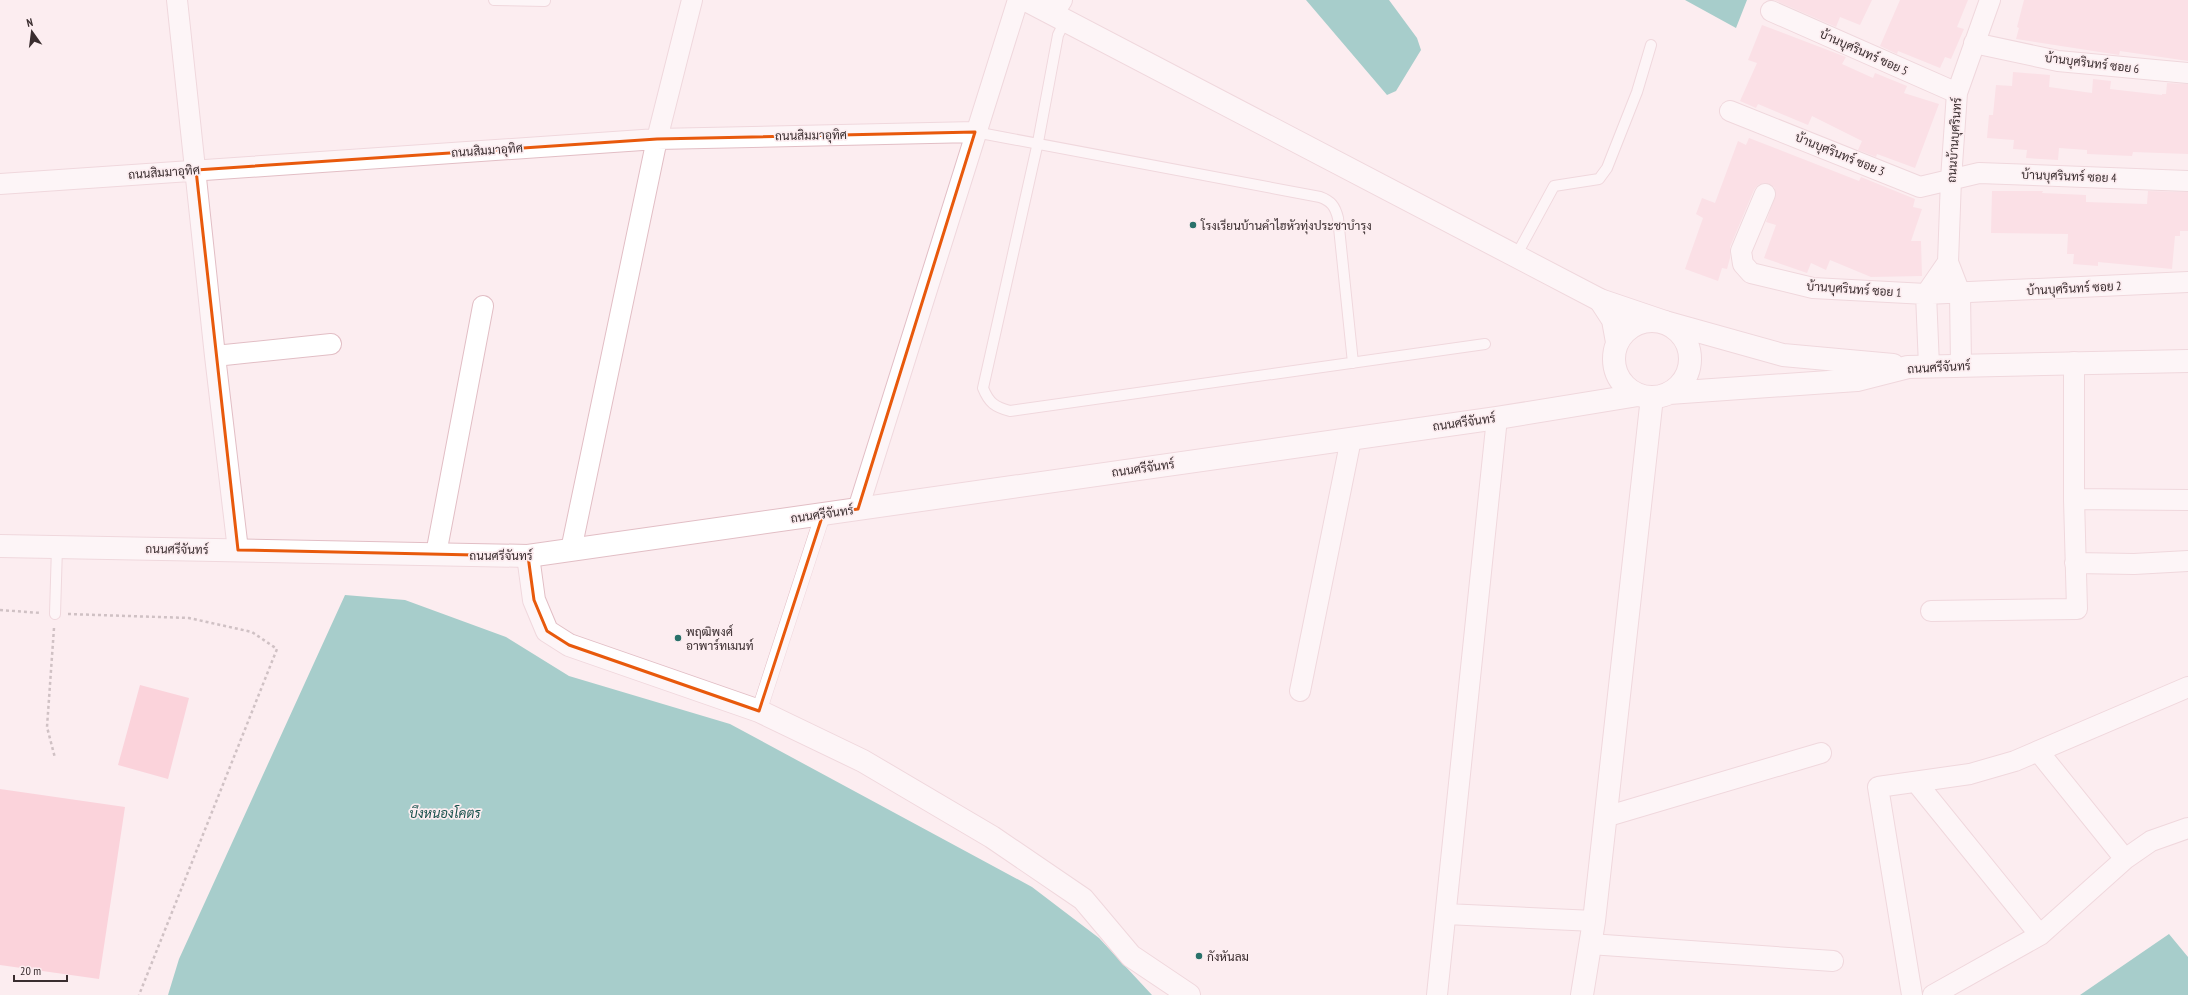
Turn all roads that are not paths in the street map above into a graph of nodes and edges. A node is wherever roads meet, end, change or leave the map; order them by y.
1 (177, 0) edge
2 (494, 0) edge
3 (692, 0) edge
4 (1018, 0) edge
5 (1026, 0) edge
6 (1990, 0) edge
7 (545, 1) edge
8 (1060, 11) edge
9 (1771, 11) dead end
10 (1974, 43) junction
11 (1651, 45) dead end
12 (2188, 74) edge
13 (1958, 93) junction
14 (1730, 111) dead end
15 (975, 132) junction
16 (657, 139) junction
17 (1038, 142) junction
18 (196, 170) junction
19 (1951, 179) junction
20 (2188, 181) edge
21 (0, 184) edge
22 (1765, 194) dead end
23 (1516, 256) junction
24 (1948, 262) junction
25 (2188, 282) edge
26 (1960, 293) junction
27 (1926, 294) junction
28 (1600, 300) junction
29 (483, 306) dead end
30 (1665, 322) junction
31 (1617, 342) junction
32 (331, 344) dead end
33 (1485, 344) dead end
34 (215, 356) junction
35 (2188, 361) edge
36 (2074, 362) junction
37 (1353, 363) junction
38 (1961, 365) junction
39 (1929, 366) junction
40 (1908, 367) junction
41 (1616, 372) junction
42 (1653, 395) junction
43 (1582, 404) junction
44 (1497, 418) junction
45 (1351, 439) junction
46 (2074, 499) junction
47 (2188, 500) edge
48 (858, 509) junction
49 (823, 514) junction
50 (1, 542) edge
51 (57, 547) junction
52 (238, 550) junction
53 (571, 550) junction
54 (436, 554) junction
55 (528, 556) junction
56 (2188, 561) edge
57 (2075, 563) junction
58 (1931, 611) dead end
59 (55, 614) road end
60 (2188, 687) edge
61 (1300, 690) dead end
62 (759, 711) junction
63 (2038, 751) junction
64 (1821, 753) dead end
65 (1916, 782) junction
66 (1605, 816) junction
67 (2188, 828) edge
68 (2125, 859) junction
69 (1446, 914) junction
70 (1594, 921) junction
71 (2040, 935) junction
72 (1590, 944) junction
73 (1834, 961) dead end
74 (1188, 995) edge
75 (1437, 995) edge
76 (1582, 995) edge
77 (1912, 995) edge
78 (1933, 995) edge

1 - 18 street
2 - 7 lane
3 - 16 street
4 - 15 street
5 - 8 main road
6 - 10 street, ถนนบ้านบุศรินทร์
8 - 17 lane
8 - 23 main road
9 - 13 street, บ้านบุศรินทร์ ซอย 5
10 - 12 street, บ้านบุศรินทร์ ซอย 6
10 - 13 street, ถนนบ้านบุศรินทร์
11 - 23 lane
13 - 19 street, ถนนบ้านบุศรินทร์
14 - 19 street, บ้านบุศรินทร์ ซอย 3
15 - 16 street, ถนนสิมมาอุทิศ
15 - 17 lane
15 - 48 street
16 - 18 street, ถนนสิมมาอุทิศ
16 - 53 street
17 - 37 lane
17 - 37 lane
18 - 21 street, ถนนสิมมาอุทิศ
18 - 34 street
19 - 20 street, บ้านบุศรินทร์ ซอย 4
19 - 24 street, ถนนบ้านบุศรินทร์
22 - 27 street, บ้านบุศรินทร์ ซอย 1
23 - 28 main road
24 - 26 street
24 - 27 street
25 - 26 street, บ้านบุศรินทร์ ซอย 2
26 - 27 street, บ้านบุศรินทร์ ซอย 1
26 - 38 street
27 - 39 street
28 - 30 main road
28 - 31 main road
29 - 54 street
30 - 31 main road
30 - 40 main road
30 - 42 main road
31 - 41 main road
32 - 34 street
33 - 37 lane
34 - 52 street
35 - 36 main road, ถนนศรีจันทร์
36 - 38 main road, ถนนศรีจันทร์
36 - 46 street
38 - 39 main road, ถนนศรีจันทร์
39 - 40 main road, ถนนศรีจันทร์
40 - 42 main road, ถนนศรีจันทร์
41 - 42 main road
41 - 43 main road
42 - 43 main road, ถนนศรีจันทร์
42 - 66 main road
43 - 44 main road, ถนนศรีจันทร์
44 - 45 main road, ถนนศรีจันทร์
44 - 69 street
45 - 48 main road, ถนนศรีจันทร์
45 - 61 street
46 - 47 street
46 - 57 street
48 - 49 main road, ถนนศรีจันทร์
49 - 53 main road, ถนนศรีจันทร์
49 - 62 street
50 - 51 main road, ถนนศรีจันทร์
51 - 52 main road, ถนนศรีจันทร์
51 - 59 lane
52 - 54 main road, ถนนศรีจันทร์
53 - 55 main road, ถนนศรีจันทร์
54 - 55 main road, ถนนศรีจันทร์
55 - 62 main road
56 - 57 street
57 - 58 street
60 - 63 street
62 - 74 main road
63 - 65 street
63 - 68 street
64 - 66 street
65 - 71 street
65 - 77 street
66 - 70 main road
67 - 68 street
68 - 71 street
69 - 70 street
69 - 75 street
70 - 72 main road
71 - 78 street
72 - 73 street
72 - 76 main road

